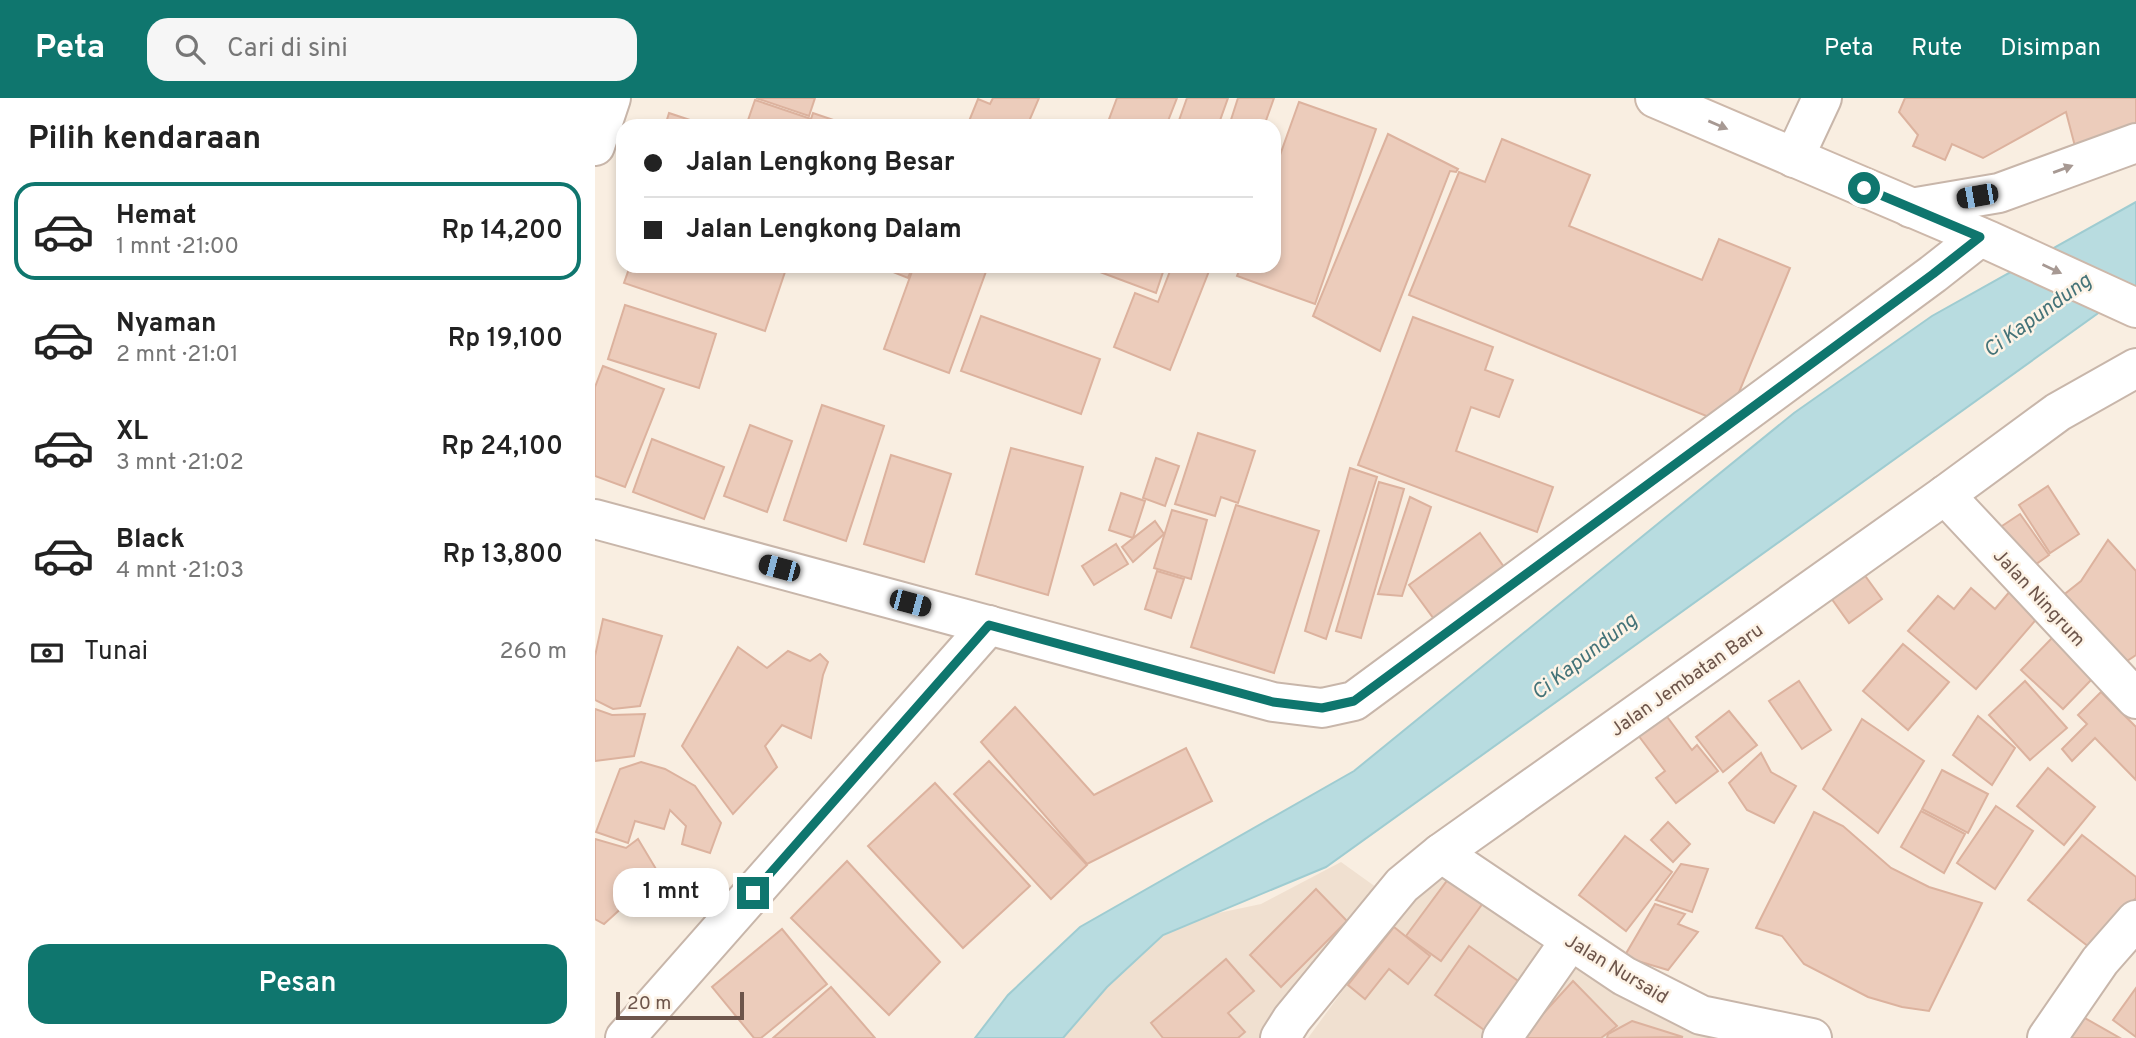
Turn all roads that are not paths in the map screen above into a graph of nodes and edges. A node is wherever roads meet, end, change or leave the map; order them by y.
1 (611, 98) edge
2 (1655, 98) edge
3 (1822, 98) edge
4 (2136, 143) edge
5 (595, 146) edge
6 (1794, 158) junction
7 (1911, 208) junction
8 (1985, 239) junction
9 (2136, 308) edge
10 (2136, 368) edge
11 (1945, 495) junction
12 (595, 519) edge
13 (989, 625) junction
14 (2136, 699) edge
15 (1441, 853) junction
16 (2136, 920) edge
17 (1570, 941) junction
18 (625, 1038) edge
19 (1280, 1038) edge
20 (1502, 1038) edge
21 (1812, 1038) edge
22 (2047, 1038) edge

1 - 5 street
2 -> 6 street
3 - 6 street
7 -> 4 street
6 - 7 street
7 - 8 street
8 -> 9 street
8 - 13 street
10 - 11 street, Jalan Jembatan Baru
11 - 14 street, Jalan Ningrum
11 - 15 street, Jalan Jembatan Baru
12 - 13 street
13 - 18 street
15 - 17 street, Jalan Nursaid
15 - 19 street, Jalan Jembatan Baru
16 - 22 street
17 - 20 street
17 - 21 street, Jalan Nursaid

